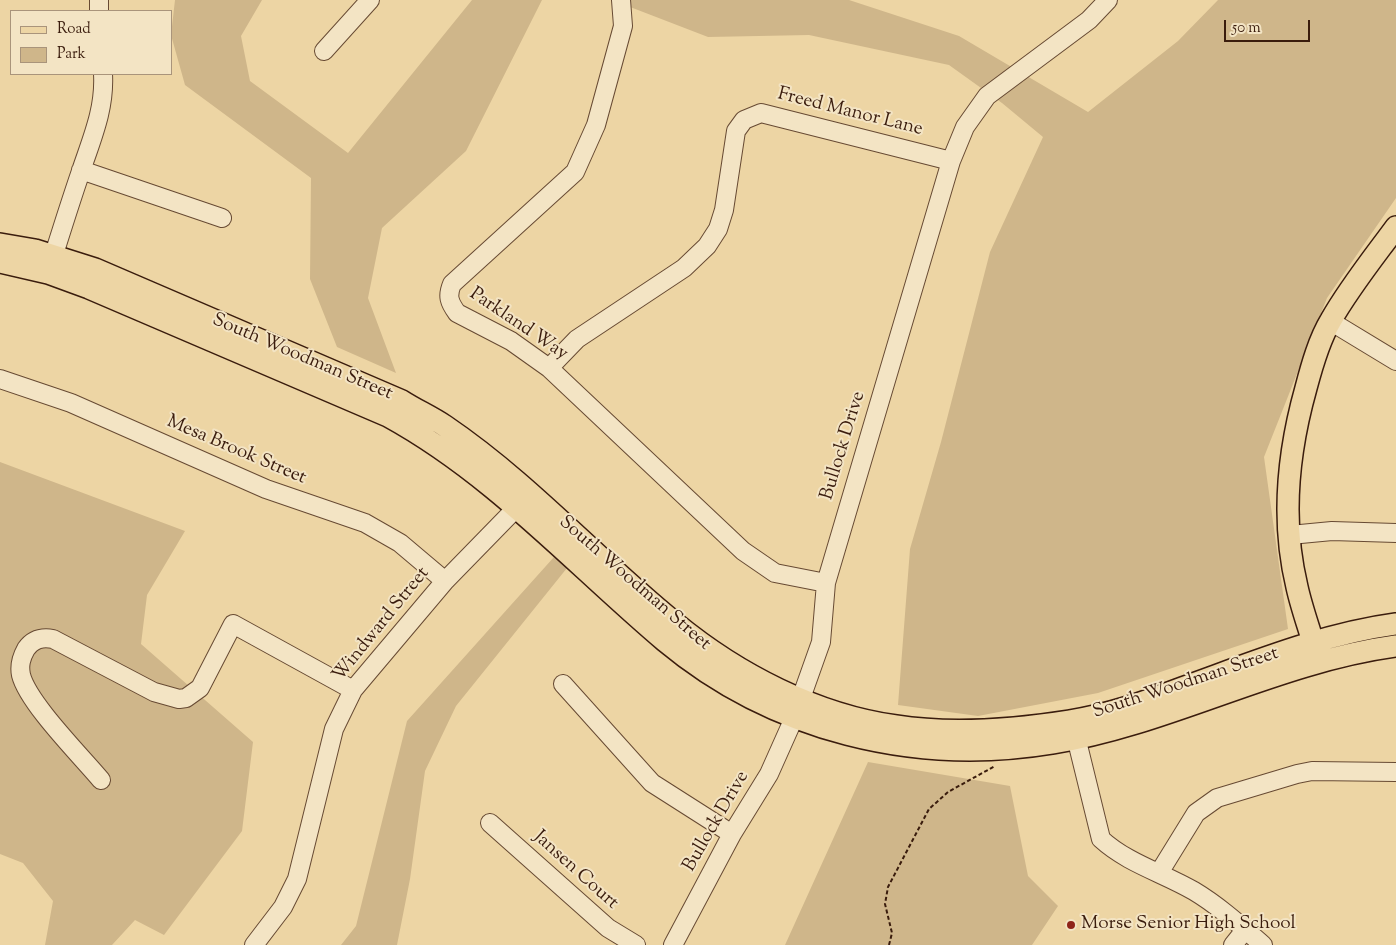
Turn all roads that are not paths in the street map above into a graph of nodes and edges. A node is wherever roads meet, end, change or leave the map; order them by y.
1 (370, 0) edge
2 (621, 0) edge
3 (1108, 0) edge
4 (324, 51) dead end
5 (104, 75) edge
6 (951, 160) junction
7 (81, 170) junction
8 (222, 218) dead end
9 (1396, 227) edge
10 (0, 244) edge
11 (0, 262) edge
12 (51, 264) junction
13 (1330, 321) junction
14 (1396, 361) edge
15 (549, 368) junction
16 (0, 379) edge
17 (523, 501) junction
18 (1396, 533) edge
19 (1290, 536) junction
20 (445, 581) junction
21 (826, 584) junction
22 (1396, 624) edge
23 (1313, 642) junction
24 (1396, 646) edge
25 (1319, 662) junction
26 (563, 684) dead end
27 (353, 690) junction
28 (802, 698) junction
29 (794, 718) junction
30 (1074, 730) junction
31 (1396, 772) edge
32 (101, 780) dead end
33 (490, 823) dead end
34 (732, 834) junction
35 (1158, 873) junction
36 (1245, 930) junction
37 (254, 945) edge
38 (636, 945) edge
39 (672, 945) edge
40 (1233, 945) edge
41 (1263, 945) edge

1 - 4 street
2 - 15 street, Parkland Way
3 - 6 street, Bullock Drive
5 - 7 street
6 - 15 street, Freed Manor Lane
6 - 21 street, Bullock Drive
7 - 8 street
7 - 12 street
9 - 13 main road
10 - 12 main road, South Woodman Street
11 - 12 main road, South Woodman Street
12 - 17 main road, South Woodman Street
13 - 14 street
13 - 19 main road
15 - 21 street, Parkland Way
16 - 20 street, Mesa Brook Street
17 - 20 street, Windward Street
17 - 28 main road, South Woodman Street
17 - 29 main road, South Woodman Street
18 - 19 street
19 - 23 main road
20 - 27 street, Windward Street
21 - 28 street, Bullock Drive
22 - 23 main road, South Woodman Street
23 - 25 main road
23 - 30 main road, South Woodman Street
24 - 25 main road, South Woodman Street
25 - 30 main road, South Woodman Street
26 - 34 street
27 - 32 street
27 - 37 street, Windward Street
28 - 29 street, Bullock Drive
28 - 30 main road, South Woodman Street
29 - 30 main road, South Woodman Street
29 - 34 street, Bullock Drive
30 - 35 street
31 - 35 street
33 - 38 street, Jansen Court
34 - 39 street, Bullock Drive
35 - 36 street
36 - 40 street
36 - 41 street

